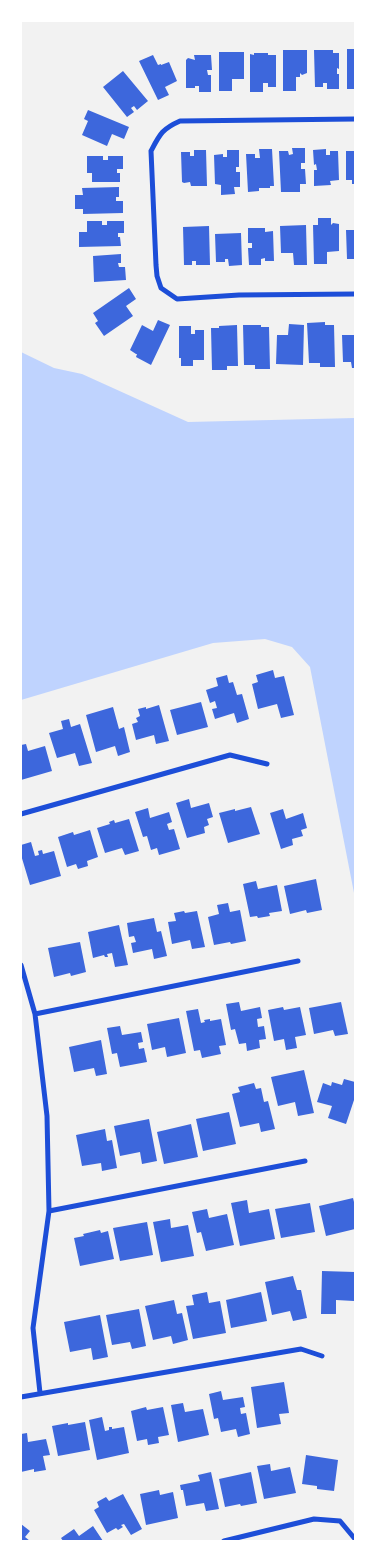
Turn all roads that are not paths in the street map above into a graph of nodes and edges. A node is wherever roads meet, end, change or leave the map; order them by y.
1 (355, 119) edge
2 (355, 294) edge
3 (267, 764) dead end
4 (21, 814) edge
5 (298, 962) dead end
6 (21, 965) edge
7 (34, 1014) junction
8 (305, 1161) dead end
9 (49, 1211) junction
10 (322, 1356) dead end
11 (40, 1393) junction
12 (21, 1397) edge
13 (355, 1540) edge
14 (224, 1541) edge

1 - 2 street
3 - 4 street
5 - 7 street
6 - 7 street
7 - 9 street
8 - 9 street
9 - 11 street
10 - 11 street
11 - 12 street
13 - 14 street

